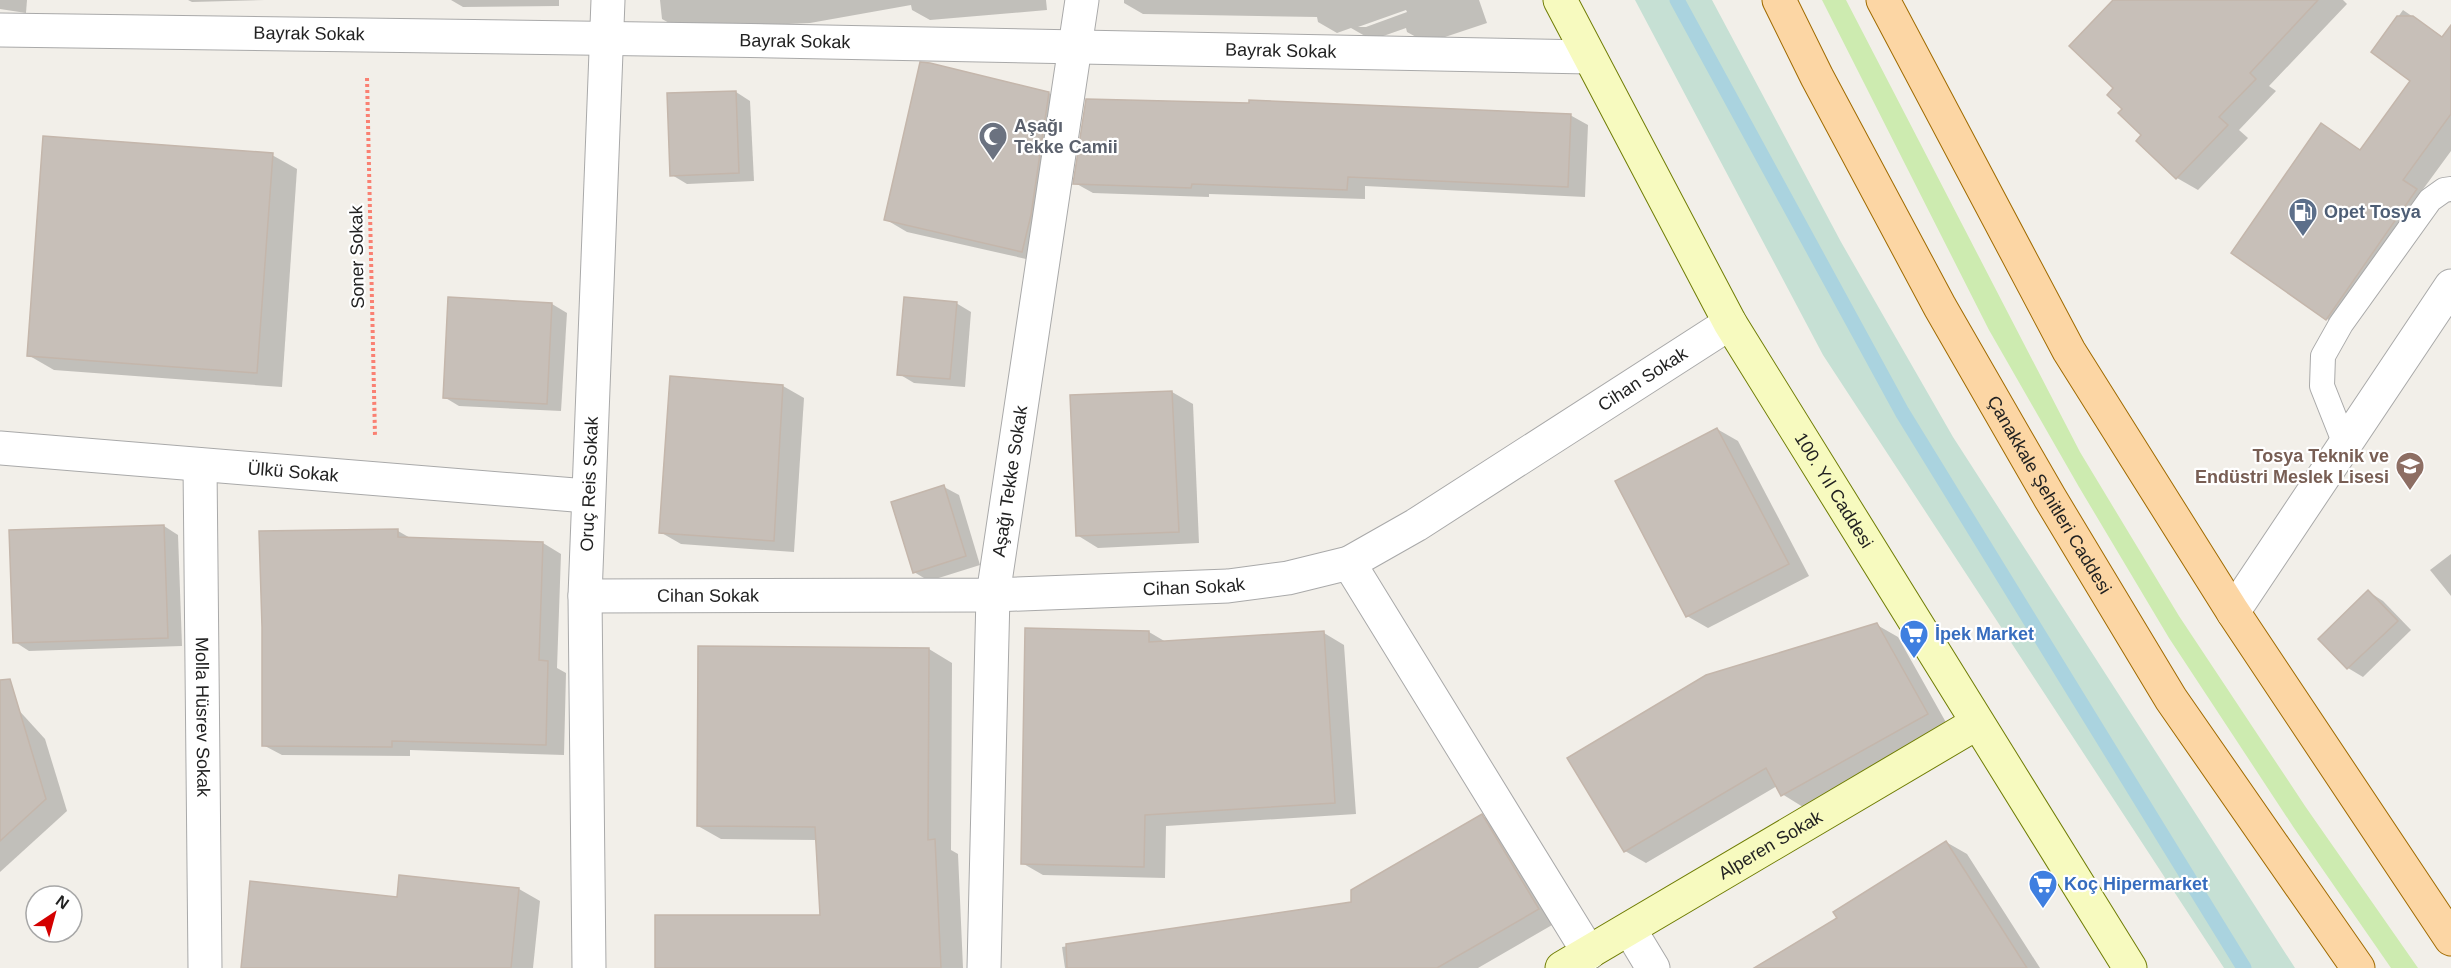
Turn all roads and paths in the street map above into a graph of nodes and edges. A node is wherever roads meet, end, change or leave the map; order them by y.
1 (608, 0) edge
2 (1082, 0) edge
3 (1560, 0) edge
4 (1779, 0) edge
5 (1883, 0) edge
6 (0, 30) edge
7 (366, 34) junction
8 (607, 40) junction
9 (1074, 47) junction
10 (1589, 57) junction
11 (2451, 189) edge
12 (2451, 286) edge
13 (1730, 323) junction
14 (2345, 444) junction
15 (0, 448) edge
16 (200, 465) junction
17 (376, 479) junction
18 (587, 496) junction
19 (1349, 563) junction
20 (993, 595) junction
21 (585, 596) junction
22 (2233, 612) junction
23 (1977, 723) junction
24 (1630, 930) junction
25 (2451, 939) edge
26 (1576, 961) edge
27 (205, 968) edge
28 (589, 968) edge
29 (984, 968) edge
30 (1653, 968) edge
31 (2130, 968) edge
32 (2358, 968) edge

1 - 8 street, Oruç Reis Sokak
2 - 9 street, Aşağı Tekke Sokak
3 - 10 street, 100. Yıl Caddesi
4 - 32 main road, Çanakkale Şehitleri Caddesi
5 - 22 main road
6 - 7 street, Bayrak Sokak
7 - 8 street, Bayrak Sokak
7 - 17 path, Soner Sokak
8 - 9 street, Bayrak Sokak
8 - 18 street, Oruç Reis Sokak
9 - 10 street, Bayrak Sokak
9 - 20 street, Aşağı Tekke Sokak
10 - 13 street, 100. Yıl Caddesi
11 - 14 lane
12 - 14 street
13 - 19 street, Cihan Sokak
13 - 23 street, 100. Yıl Caddesi
14 - 22 street
15 - 16 street, Ülkü Sokak
16 - 17 street, Ülkü Sokak
16 - 27 street, Molla Hüsrev Sokak
17 - 18 street, Ülkü Sokak
18 - 21 street, Oruç Reis Sokak
19 - 20 street, Cihan Sokak
19 - 26 street
20 - 21 street, Cihan Sokak
20 - 29 street, Aşağı Tekke Sokak
21 - 28 street, Oruç Reis Sokak
22 - 25 main road
23 - 24 street, Alperen Sokak
23 - 31 street, 100. Yıl Caddesi
24 - 26 street, Alperen Sokak
24 - 30 street

